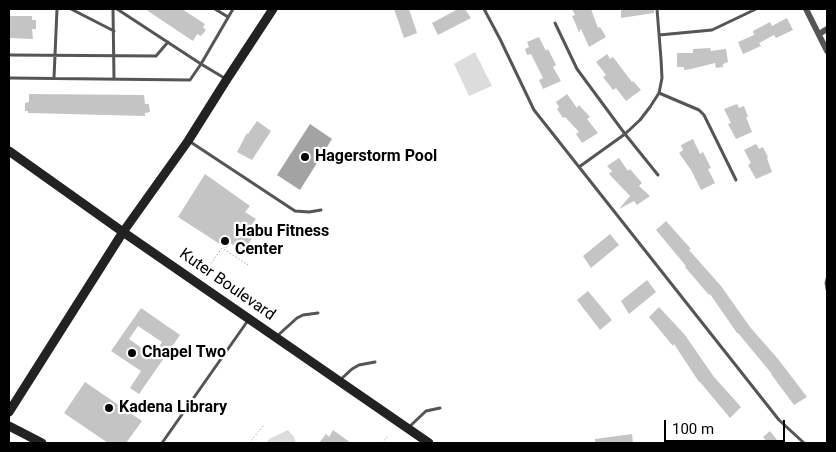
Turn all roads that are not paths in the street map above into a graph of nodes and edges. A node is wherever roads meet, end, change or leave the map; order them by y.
1 (57, 9) edge
2 (71, 9) edge
3 (113, 9) edge
4 (117, 9) edge
5 (215, 9) edge
6 (233, 9) edge
7 (273, 9) edge
8 (484, 9) edge
9 (656, 9) edge
10 (756, 9) edge
11 (806, 9) edge
12 (228, 17) junction
13 (555, 23) dead end
14 (827, 29) edge
15 (114, 31) junction
16 (819, 34) junction
17 (659, 35) junction
18 (168, 42) junction
19 (827, 51) edge
20 (9, 55) edge
21 (55, 56) junction
22 (114, 56) junction
23 (201, 64) junction
24 (9, 78) edge
25 (54, 78) junction
26 (114, 79) junction
27 (226, 79) junction
28 (659, 93) junction
29 (625, 134) junction
30 (188, 141) junction
31 (9, 151) edge
32 (579, 167) junction
33 (658, 175) dead end
34 (736, 180) dead end
35 (321, 210) dead end
36 (123, 232) junction
37 (827, 279) edge
38 (827, 289) edge
39 (318, 313) dead end
40 (249, 319) junction
41 (276, 337) junction
42 (376, 362) dead end
43 (339, 381) junction
44 (440, 408) dead end
45 (9, 412) edge
46 (9, 426) edge
47 (408, 429) junction
48 (42, 443) edge
49 (162, 443) edge
50 (428, 443) edge
51 (804, 443) edge

1 - 21 lane
2 - 15 lane
3 - 15 lane
4 - 18 lane
5 - 12 lane
6 - 12 lane
7 - 27 street
8 - 32 lane
9 - 17 lane
10 - 17 lane
11 - 16 street
12 - 23 lane
13 - 29 lane
14 - 16 street
15 - 22 lane
16 - 19 street
17 - 28 lane
18 - 22 lane
18 - 23 lane
20 - 21 lane
21 - 22 lane
21 - 25 lane
22 - 26 lane
23 - 26 lane
23 - 27 lane
24 - 25 lane
25 - 26 lane
27 - 30 street
28 - 29 lane
28 - 34 lane
29 - 32 lane
29 - 33 lane
30 - 35 lane
30 - 36 street
31 - 36 street, Kuter Boulevard
32 - 51 lane
36 - 40 street, Kuter Boulevard
36 - 45 street
37 - 38 lane
39 - 41 lane
40 - 41 street, Kuter Boulevard
40 - 49 lane
41 - 43 street, Kuter Boulevard
42 - 43 lane
43 - 47 street, Kuter Boulevard
44 - 47 lane
46 - 48 street
47 - 50 street, Kuter Boulevard

